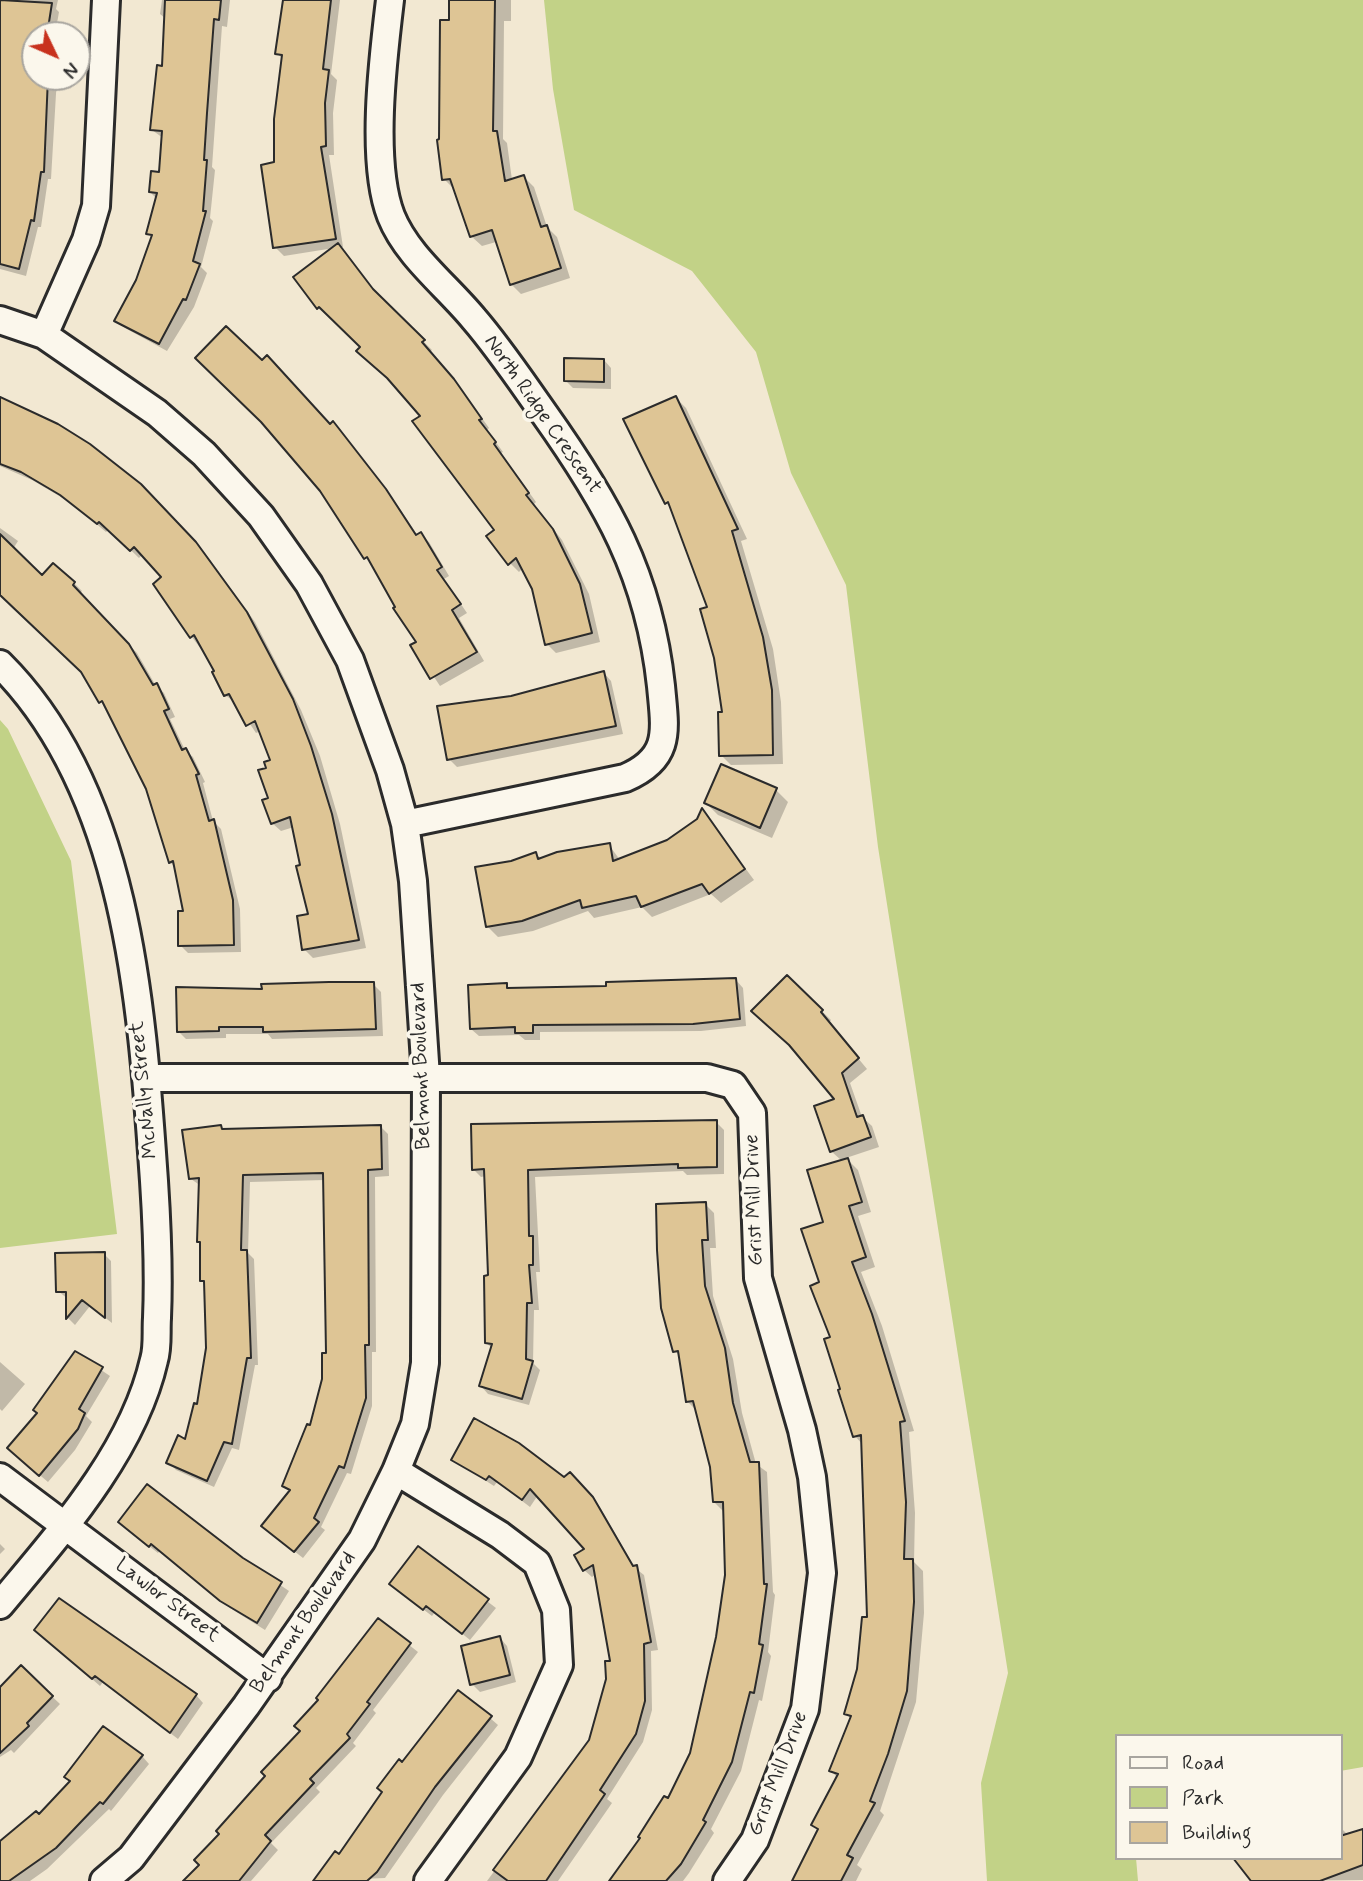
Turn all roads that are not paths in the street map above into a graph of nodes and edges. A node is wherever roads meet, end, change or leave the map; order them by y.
1 (106, 0) edge
2 (390, 0) edge
3 (0, 320) edge
4 (44, 335) junction
5 (0, 664) edge
6 (405, 824) junction
7 (426, 1077) junction
8 (147, 1078) junction
9 (397, 1471) junction
10 (0, 1477) edge
11 (66, 1525) junction
12 (0, 1605) edge
13 (268, 1678) junction
14 (104, 1881) edge
15 (428, 1881) edge
16 (727, 1881) edge

1 - 4 street
2 - 6 street, North Ridge Crescent
3 - 4 street, Belmont Boulevard
4 - 6 street, Belmont Boulevard
5 - 8 street, McNally Street
6 - 7 street, Belmont Boulevard
7 - 8 street, Grist Mill Drive
7 - 9 street, Belmont Boulevard
7 - 16 street, Grist Mill Drive
8 - 11 street, McNally Street
9 - 13 street, Belmont Boulevard
9 - 15 street
10 - 11 street, Lawlor Street
11 - 12 street
11 - 13 street, Lawlor Street
13 - 14 street, Belmont Boulevard

